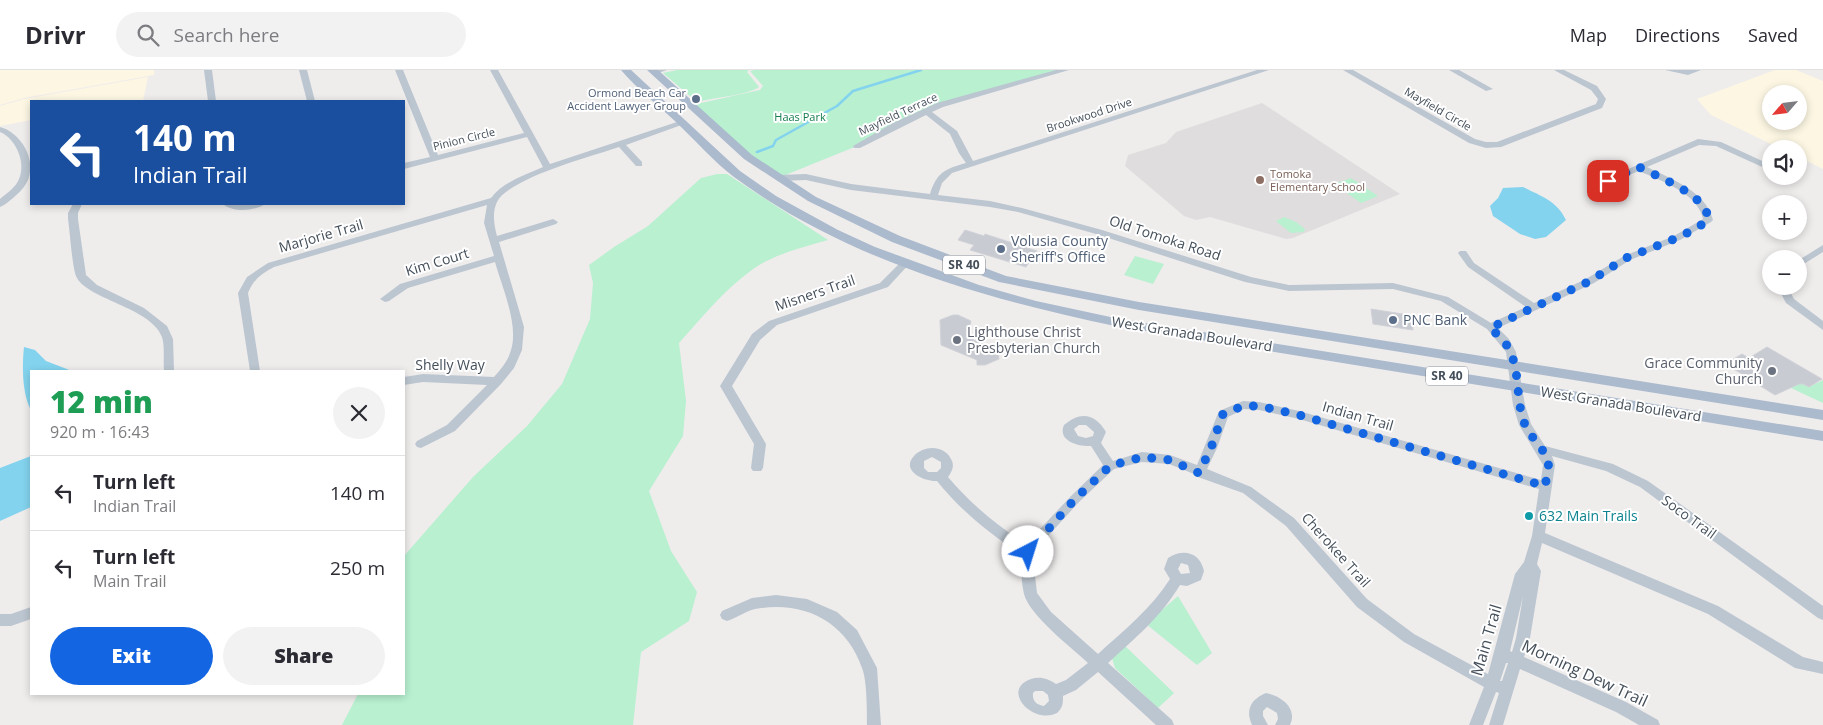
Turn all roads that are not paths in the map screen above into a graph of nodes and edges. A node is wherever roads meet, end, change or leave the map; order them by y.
1 (208, 70) edge
2 (303, 70) edge
3 (399, 70) edge
4 (494, 70) edge
5 (626, 70) edge
6 (633, 70) edge
7 (1065, 70) edge
8 (1266, 70) edge
9 (1347, 70) edge
10 (1452, 70) edge
11 (1558, 70) edge
12 (1669, 70) edge
13 (1697, 70) edge
14 (657, 71) edge
15 (1489, 90) dead end
16 (212, 100) edge
17 (311, 100) edge
18 (926, 111) junction
19 (680, 121) junction
20 (0, 129) edge
21 (717, 129) junction
22 (529, 134) junction
23 (30, 144) edge
24 (620, 144) junction
25 (20, 146) junction
26 (857, 146) dead end
27 (435, 158) junction
28 (639, 164) dead end
29 (971, 164) junction
30 (1762, 164) edge
31 (405, 166) edge
32 (1639, 167) junction
33 (548, 168) junction
34 (28, 173) edge
35 (736, 173) junction
36 (778, 178) junction
37 (1606, 189) dead end
38 (933, 197) junction
39 (494, 200) junction
40 (0, 204) edge
41 (76, 205) edge
42 (229, 205) edge
43 (254, 205) edge
44 (554, 222) dead end
45 (494, 240) junction
46 (915, 247) junction
47 (1823, 248) edge
48 (871, 250) junction
49 (1464, 253) dead end
50 (500, 257) junction
51 (1807, 259) edge
52 (906, 262) junction
53 (1003, 279) junction
54 (1787, 295) edge
55 (385, 299) dead end
56 (1118, 302) junction
57 (1533, 307) junction
58 (1165, 310) junction
59 (1071, 313) junction
60 (1115, 322) junction
61 (1823, 326) edge
62 (1490, 328) junction
63 (1514, 366) junction
64 (169, 370) edge
65 (255, 370) edge
66 (405, 381) edge
67 (497, 381) junction
68 (1518, 388) junction
69 (1823, 415) edge
70 (1823, 436) edge
71 (1094, 441) dead end
72 (421, 444) dead end
73 (1541, 449) junction
74 (1110, 466) junction
75 (757, 468) dead end
76 (1199, 473) junction
77 (940, 476) dead end
78 (1545, 486) junction
79 (1538, 536) junction
80 (1028, 552) junction
81 (1530, 566) junction
82 (1176, 579) dead end
83 (30, 613) edge
84 (1823, 614) edge
85 (727, 616) dead end
86 (0, 620) edge
87 (1502, 654) junction
88 (1516, 660) junction
89 (1098, 662) junction
90 (1823, 668) edge
91 (1492, 684) junction
92 (1507, 690) junction
93 (1055, 692) dead end
94 (874, 725) edge
95 (1167, 725) edge
96 (1260, 725) edge
97 (1282, 725) edge
98 (1476, 725) edge
99 (1496, 725) edge
100 (1653, 725) edge

1 - 16 street
2 - 17 street
3 - 27 street
4 - 22 street
5 - 19 main road, West Granada Boulevard / SR 40
6 - 14 main road
7 - 18 street, Mayfield Terrace
8 - 29 street, Brookwood Drive
9 - 11 street, Mayfield Circle
10 - 15 street
12 - 13 street
14 - 21 main road, West Granada Boulevard / SR 40
18 - 26 street, Mayfield Terrace
18 - 29 street
19 - 21 main road
19 - 24 street
19 - 35 main road, West Granada Boulevard / SR 40
20 - 25 street
21 - 36 main road, West Granada Boulevard / SR 40
22 - 27 street, Pinion Circle
22 - 33 street
23 - 25 street
24 - 28 street
24 - 33 street
25 - 34 street
27 - 31 street, Pinion Circle
29 - 38 street, Brookwood Drive
30 - 32 street
32 - 37 street
32 - 57 street
33 - 39 street
34 - 40 street
35 - 36 main road
35 - 48 main road, West Granada Boulevard / SR 40
36 - 38 street, Old Tomoka Road
36 - 46 main road, West Granada Boulevard / SR 40
38 - 62 street, Old Tomoka Road
39 - 45 street
39 - 65 street, Marjorie Trail
41 - 64 street
42 - 43 street
44 - 45 street
45 - 50 street
46 - 48 main road
46 - 53 main road, West Granada Boulevard / SR 40
47 - 51 street
48 - 52 main road, West Granada Boulevard / SR 40
49 - 57 street
50 - 55 street, Kim Court
50 - 67 street
52 - 53 main road
52 - 59 main road, West Granada Boulevard / SR 40
52 - 75 street, Misners Trail
53 - 56 main road, West Granada Boulevard / SR 40
54 - 61 street
56 - 58 main road, West Granada Boulevard / SR 40
56 - 59 main road
57 - 62 street
58 - 60 main road
58 - 63 main road, West Granada Boulevard / SR 40
59 - 60 main road, West Granada Boulevard / SR 40
60 - 68 main road, West Granada Boulevard / SR 40
62 - 63 street, Old Tomoka Road
63 - 68 street, Old Tomoka Road
63 - 69 main road, West Granada Boulevard / SR 40
66 - 67 street, Shelly Way
67 - 72 street
68 - 70 main road, West Granada Boulevard / SR 40
68 - 73 street, Main Trail
71 - 74 street
73 - 78 street, Main Trail
73 - 84 street, Soco Trail
74 - 76 street, Cherokee Trail
74 - 80 street, Cherokee Trail
76 - 78 street, Indian Trail
76 - 91 street, Cherokee Trail
77 - 80 street
78 - 79 street, Main Trail
79 - 81 street, Main Trail
79 - 90 street
80 - 89 street
81 - 87 street, Main Trail
81 - 88 street, Main Trail
82 - 89 street
83 - 86 street
85 - 94 street
87 - 88 street, Morning Dew Trail
87 - 91 street, Main Trail
88 - 92 street, Main Trail
88 - 100 street, Morning Dew Trail
89 - 93 street
89 - 95 street
91 - 92 street, Cherokee Trail
91 - 98 street, Main Trail
92 - 99 street, Main Trail
96 - 97 street

